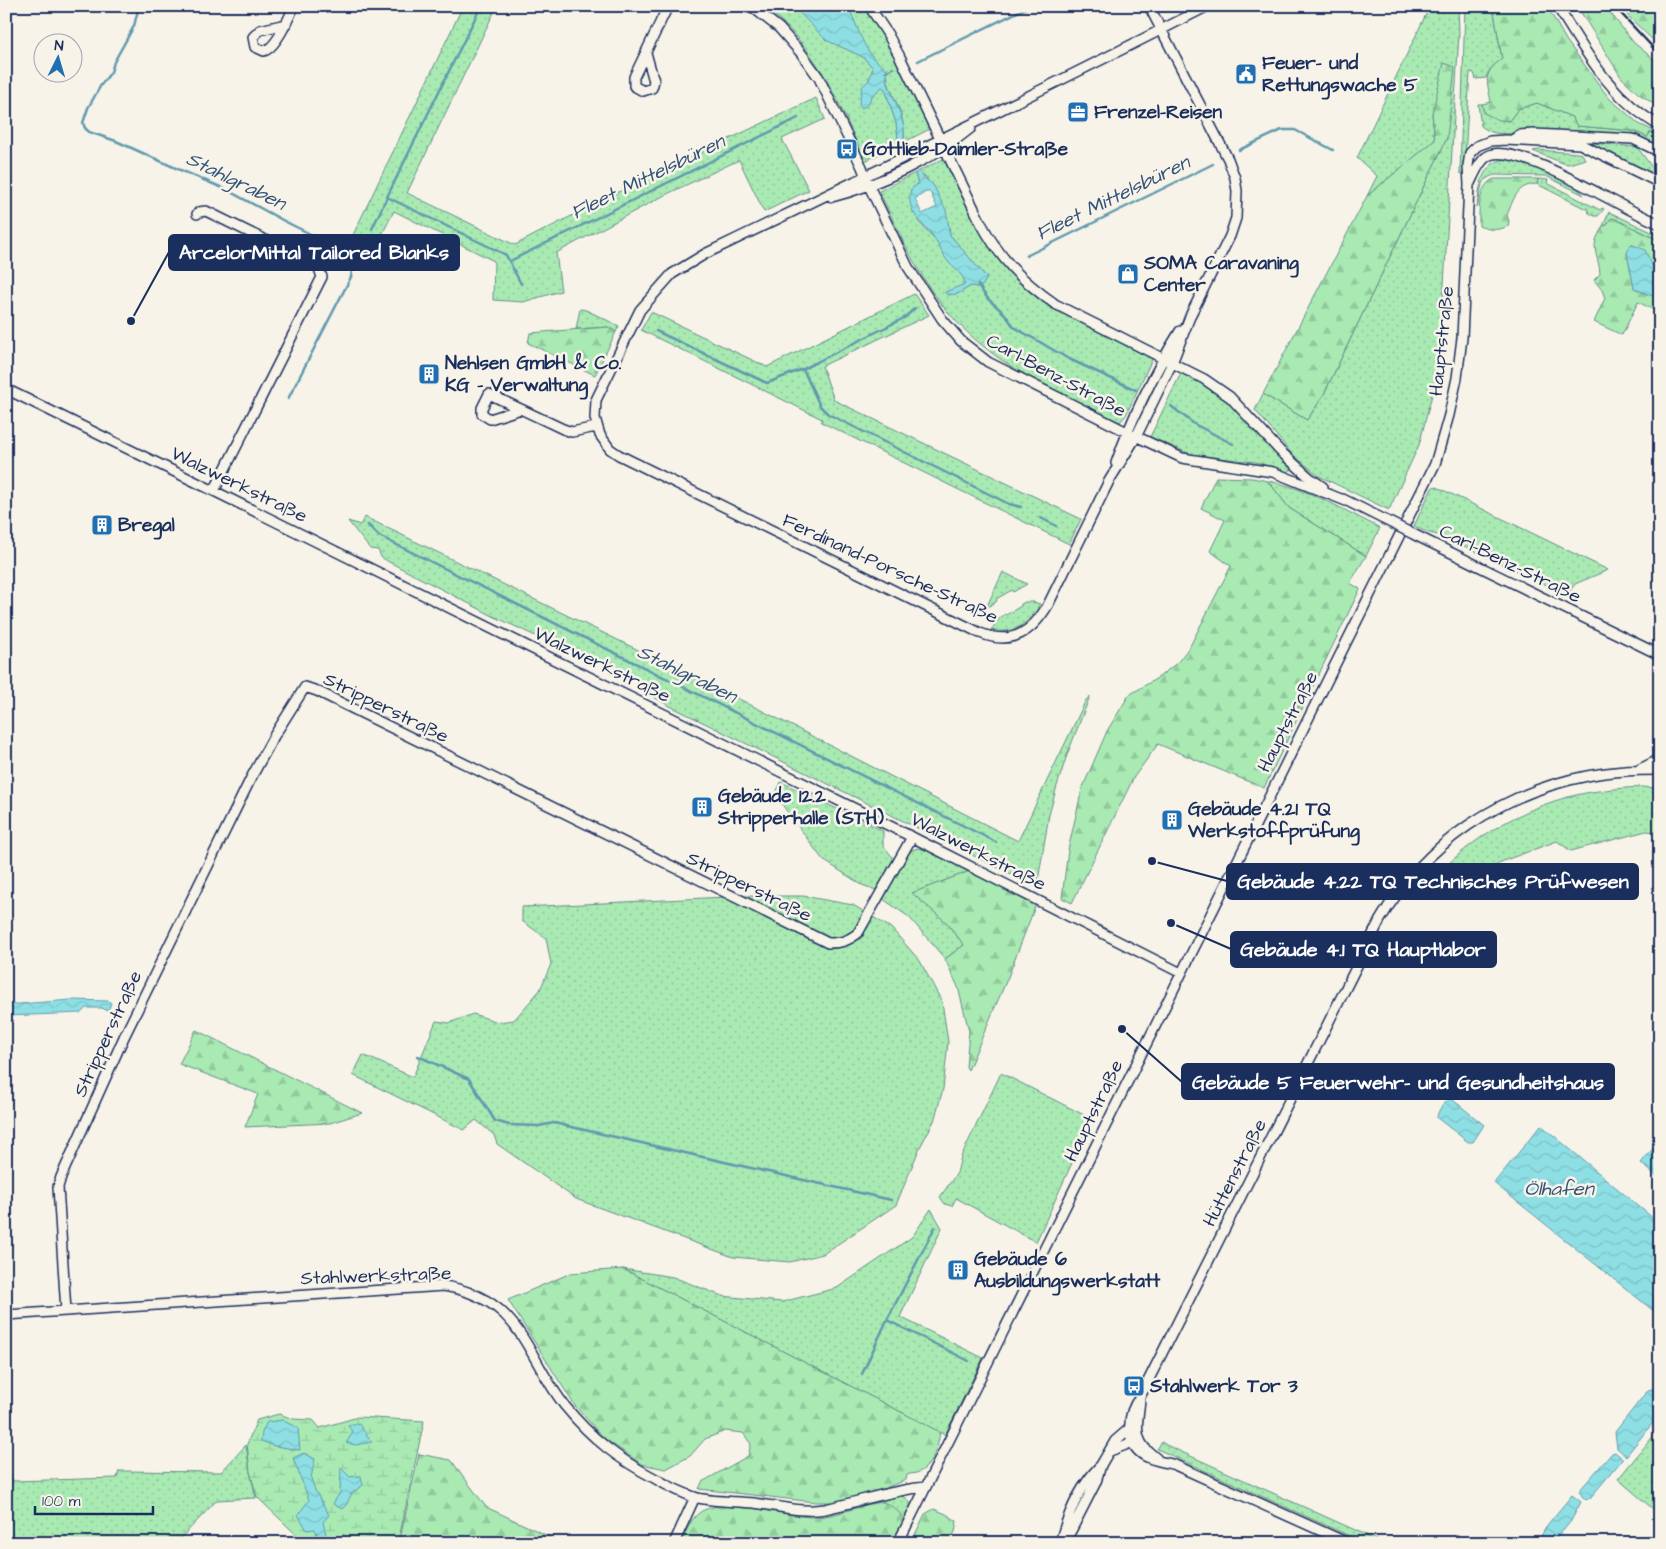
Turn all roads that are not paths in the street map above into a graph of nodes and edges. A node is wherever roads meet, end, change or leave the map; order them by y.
1 (294, 6) edge
2 (668, 6) edge
3 (751, 6) edge
4 (868, 6) edge
5 (1149, 6) edge
6 (1208, 6) edge
7 (1557, 6) edge
8 (286, 24) dead end
9 (1162, 30) junction
10 (646, 53) dead end
11 (983, 118) junction
12 (1660, 126) edge
13 (1591, 137) junction
14 (940, 139) junction
15 (1512, 140) junction
16 (1580, 144) junction
17 (945, 149) junction
18 (1660, 152) edge
19 (865, 176) junction
20 (1660, 183) edge
21 (1469, 185) junction
22 (868, 186) junction
23 (815, 201) junction
24 (197, 214) dead end
25 (1660, 225) edge
26 (1191, 314) junction
27 (1163, 358) junction
28 (1172, 363) junction
29 (6, 389) edge
30 (521, 409) dead end
31 (596, 427) junction
32 (1127, 432) junction
33 (1136, 437) junction
34 (1109, 481) junction
35 (214, 491) junction
36 (1346, 501) junction
37 (1660, 655) edge
38 (1660, 759) edge
39 (1638, 770) junction
40 (1660, 770) edge
41 (912, 837) junction
42 (1181, 973) junction
43 (66, 1311) junction
44 (6, 1315) edge
45 (1134, 1434) junction
46 (925, 1487) junction
47 (695, 1498) junction
48 (674, 1543) edge
49 (898, 1543) edge
50 (1062, 1543) edge
51 (1348, 1543) edge

1 - 8 street
2 - 10 street
3 - 19 street, Carl-Benz-Straße
4 - 14 street, Carl-Benz-Straße
5 - 9 street
6 - 9 street
7 - 12 street
9 - 11 street
9 - 26 street
11 - 14 street
11 - 17 street
13 - 15 street
13 - 16 street
13 - 18 street
14 - 17 street, Carl-Benz-Straße
14 - 19 street
15 - 16 street
15 - 21 street, Hauptstraße
16 - 20 street
17 - 22 street
17 - 27 street, Carl-Benz-Straße
19 - 22 street, Carl-Benz-Straße
19 - 23 street
21 - 25 street
21 - 42 street, Hauptstraße
22 - 23 street
22 - 32 street, Carl-Benz-Straße
23 - 31 street
24 - 35 street
26 - 27 street, Ferdinand-Porsche-Straße
26 - 28 street, Ferdinand-Porsche-Straße
27 - 28 street, Carl-Benz-Straße
27 - 32 street, Ferdinand-Porsche-Straße
28 - 33 street, Ferdinand-Porsche-Straße
28 - 36 street, Carl-Benz-Straße
29 - 35 street, Walzwerkstraße
30 - 31 street
31 - 34 street, Ferdinand-Porsche-Straße
32 - 33 street, Carl-Benz-Straße
32 - 34 street, Ferdinand-Porsche-Straße
33 - 34 street, Ferdinand-Porsche-Straße
33 - 36 street, Carl-Benz-Straße
35 - 41 street, Walzwerkstraße
36 - 37 street, Carl-Benz-Straße, bridge
38 - 39 street, Hüttenstraße
39 - 40 street, Hüttenstraße
39 - 45 street, Hüttenstraße
41 - 42 street, Walzwerkstraße
41 - 43 street, Stripperstraße
42 - 46 street, Hauptstraße
43 - 44 street, Stahlwerkstraße
43 - 47 street, Stahlwerkstraße
45 - 50 street
45 - 51 street
46 - 47 street, Stahlwerkstraße
46 - 49 street, Hauptstraße
47 - 48 street

